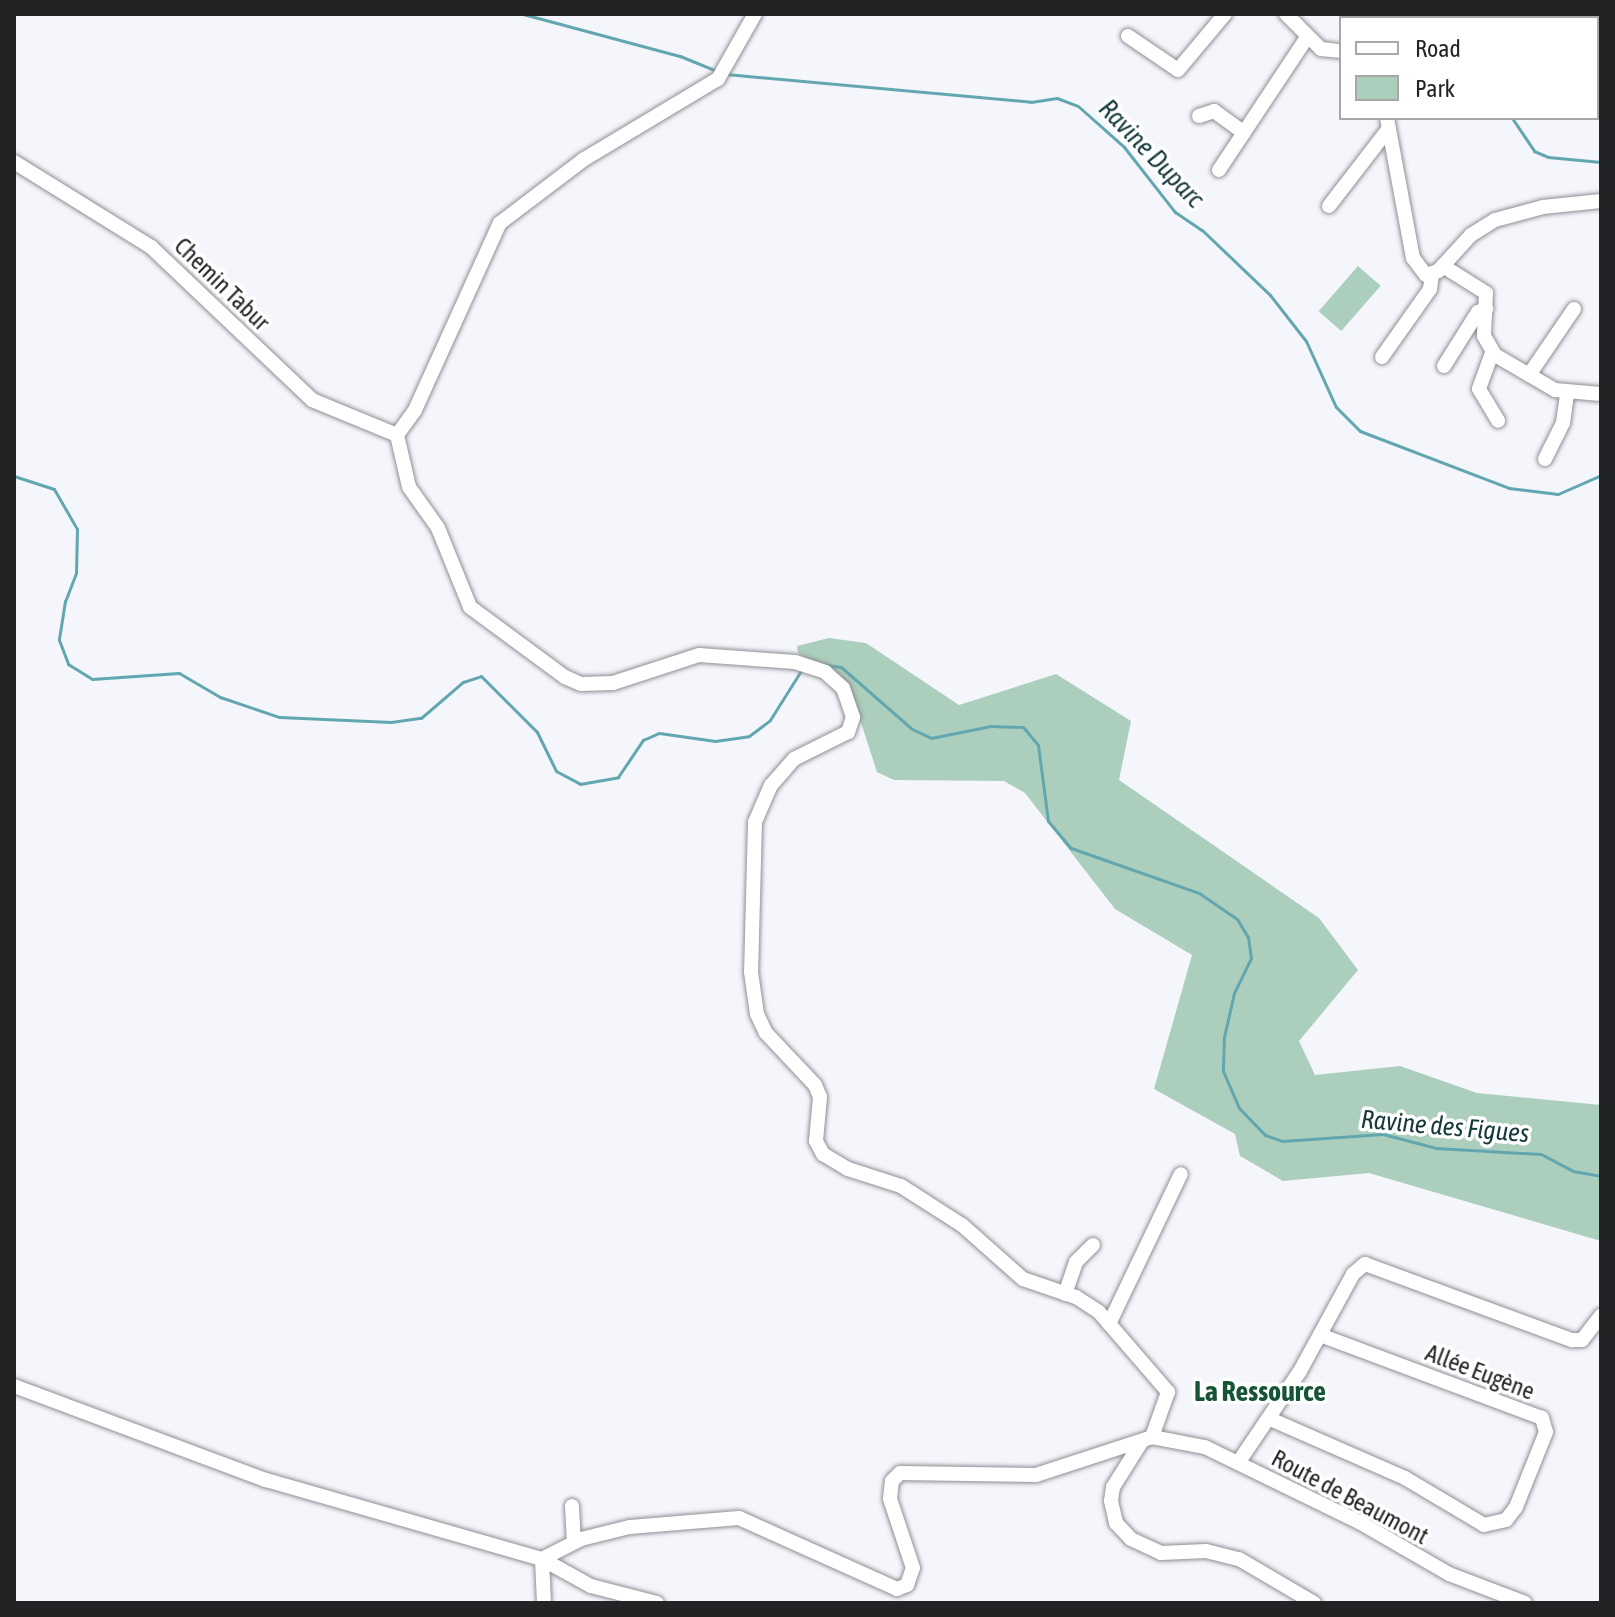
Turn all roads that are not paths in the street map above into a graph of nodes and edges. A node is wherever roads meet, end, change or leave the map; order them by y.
1 (755, 14) edge
2 (1225, 14) edge
3 (1286, 14) edge
4 (1299, 14) edge
5 (1128, 36) dead end
6 (1304, 36) junction
7 (1339, 51) edge
8 (1199, 116) dead end
9 (1387, 125) edge
10 (1244, 133) junction
11 (14, 162) edge
12 (1219, 170) dead end
13 (1601, 201) edge
14 (1329, 206) dead end
15 (1438, 270) junction
16 (1486, 309) junction
17 (1574, 309) dead end
18 (1492, 353) junction
19 (1382, 357) dead end
20 (1444, 366) dead end
21 (1529, 375) junction
22 (1567, 393) junction
23 (1601, 394) edge
24 (1498, 421) dead end
25 (397, 435) junction
26 (1545, 459) dead end
27 (1181, 1174) dead end
28 (1093, 1245) dead end
29 (1065, 1294) junction
30 (1601, 1316) edge
31 (1109, 1324) junction
32 (1320, 1335) junction
33 (14, 1386) edge
34 (1270, 1419) junction
35 (1147, 1439) junction
36 (1238, 1463) junction
37 (572, 1506) dead end
38 (574, 1542) junction
39 (542, 1559) junction
40 (544, 1603) edge
41 (657, 1603) edge
42 (1314, 1603) edge
43 (1525, 1603) edge

1 - 25 street
2 - 5 street
3 - 6 street
4 - 6 street
6 - 7 street
6 - 10 street
8 - 10 street
9 - 14 street
9 - 15 street
10 - 12 street
11 - 25 street, Chemin Tabur
13 - 15 street
15 - 16 street
15 - 19 street
16 - 18 street
16 - 20 street
17 - 21 street
18 - 21 street
18 - 24 street
21 - 22 street
22 - 23 street
22 - 26 street
25 - 29 street
27 - 31 street
28 - 29 street
29 - 31 street
30 - 32 street
31 - 35 street
32 - 34 street
32 - 34 street, Allée Eugène
33 - 39 street
34 - 36 street
35 - 36 street, Route de Beaumont
35 - 38 street
35 - 42 street
36 - 43 street, Route de Beaumont
37 - 38 street
38 - 39 street
39 - 40 street
39 - 41 street

